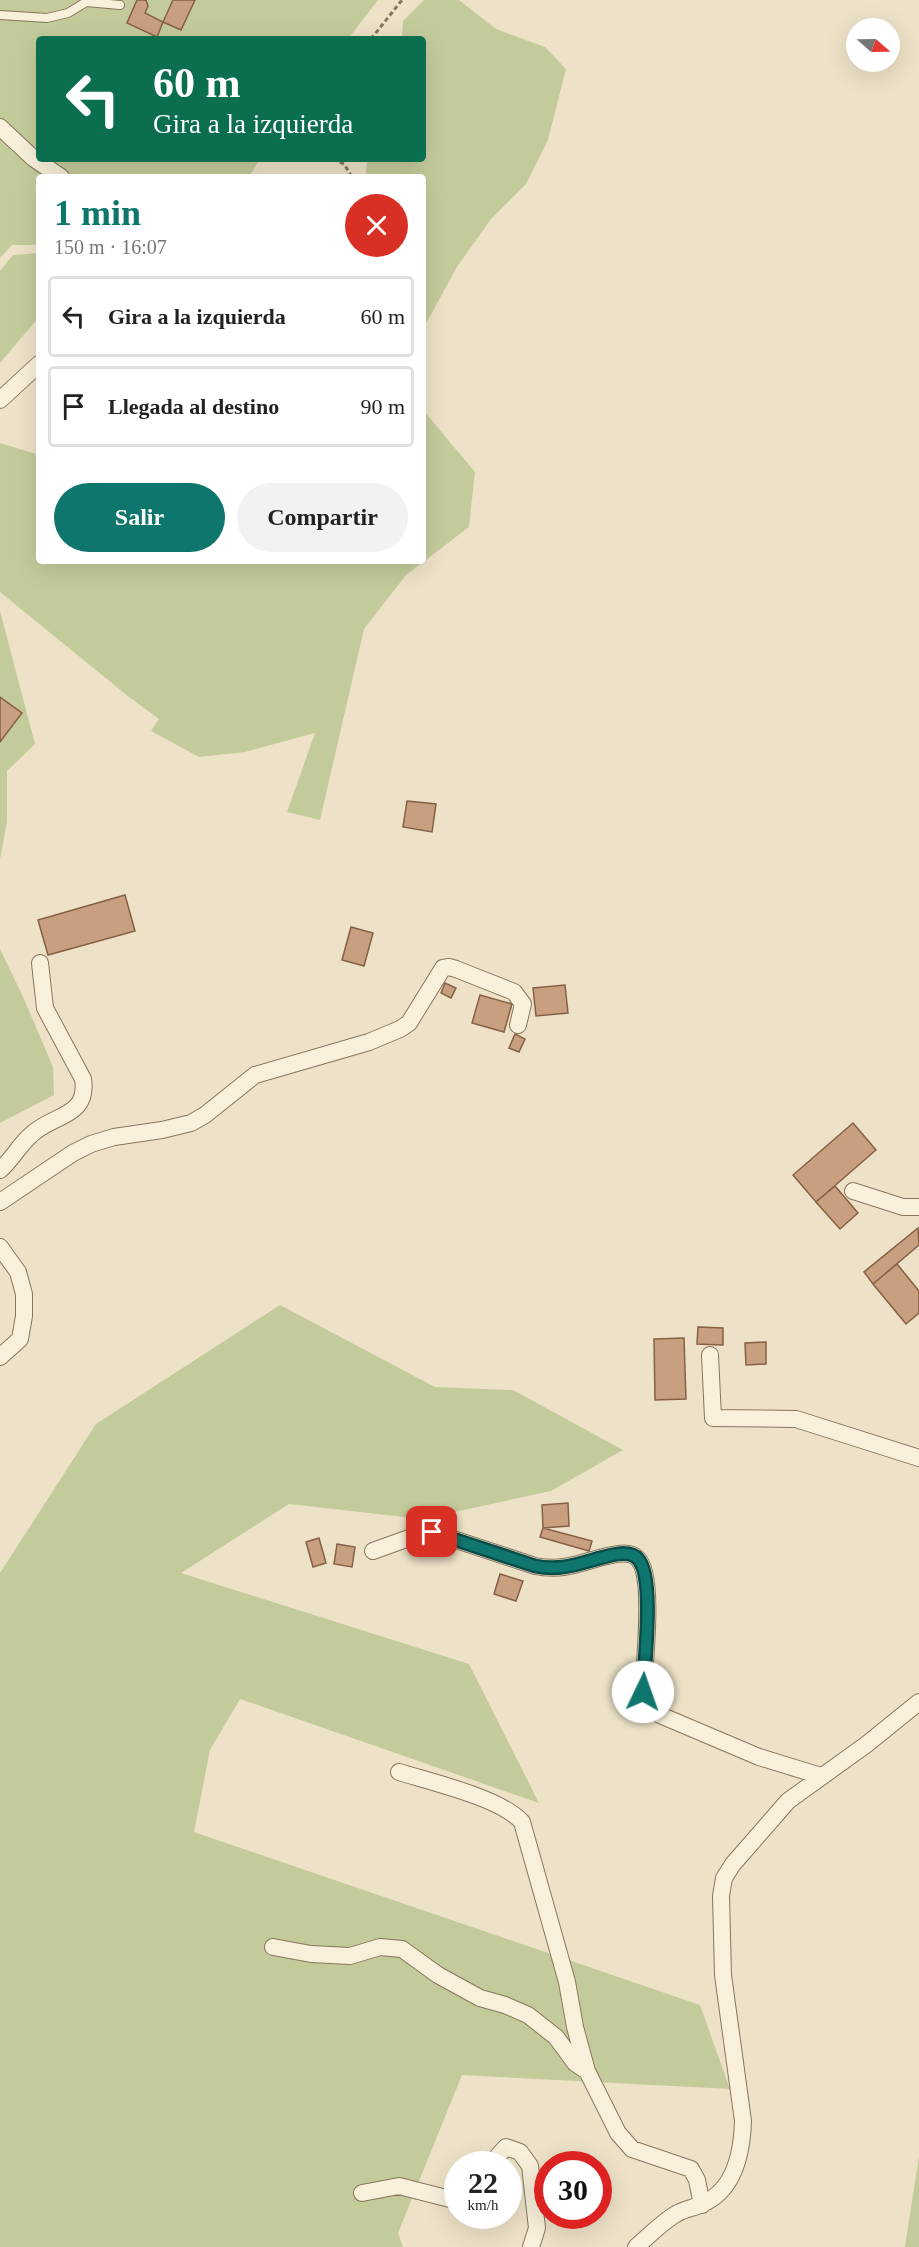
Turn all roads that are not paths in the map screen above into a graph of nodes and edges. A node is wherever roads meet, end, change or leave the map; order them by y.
1 (120, 4) dead end
2 (0, 15) edge
3 (0, 127) edge
4 (36, 160) edge
5 (39, 162) edge
6 (57, 174) edge
7 (36, 367) edge
8 (0, 400) edge
9 (40, 963) dead end
10 (518, 1025) dead end
11 (0, 1170) edge
12 (853, 1191) dead end
13 (0, 1202) edge
14 (919, 1207) edge
15 (0, 1247) edge
16 (710, 1355) dead end
17 (0, 1357) edge
18 (919, 1458) edge
19 (373, 1551) dead end
20 (919, 1702) edge
21 (399, 1772) dead end
22 (821, 1776) junction
23 (273, 1947) dead end
24 (587, 2071) junction
25 (502, 2151) edge
26 (518, 2151) edge
27 (522, 2155) edge
28 (362, 2193) dead end
29 (444, 2197) edge
30 (702, 2205) junction
31 (531, 2247) edge
32 (636, 2247) edge

1 - 2 lane
3 - 4 street
5 - 6 street
7 - 8 street
9 - 11 street
10 - 13 street
12 - 14 street
15 - 17 street
16 - 18 street
19 - 22 street
20 - 22 street
21 - 24 street
22 - 30 street
23 - 24 street
24 - 30 street
25 - 26 street
27 - 31 street
28 - 29 street
30 - 32 street

